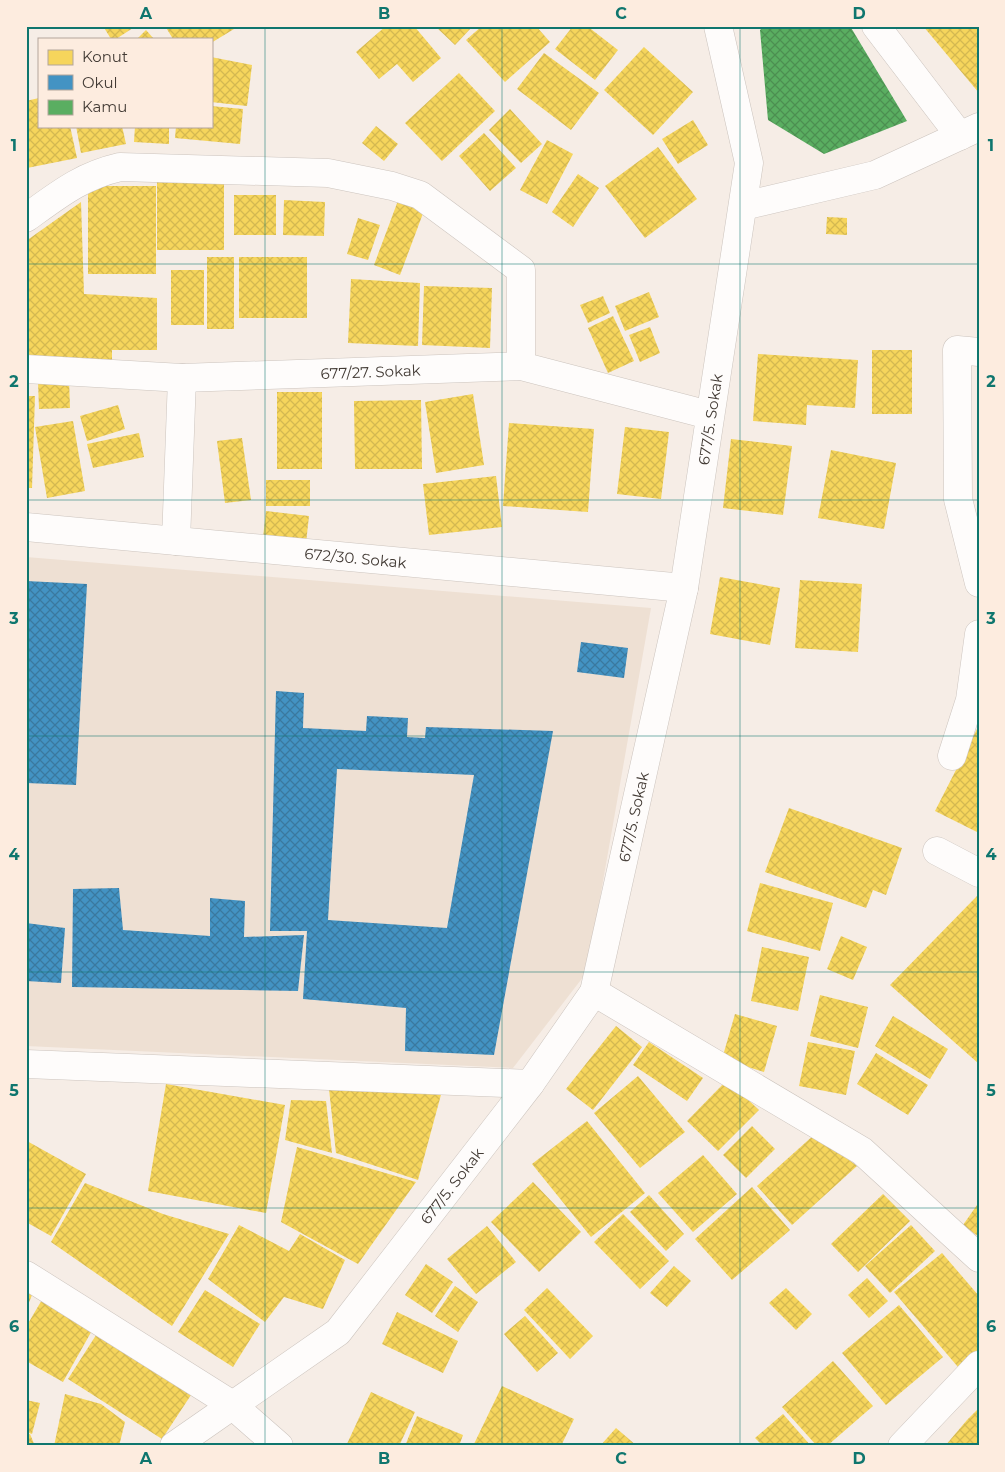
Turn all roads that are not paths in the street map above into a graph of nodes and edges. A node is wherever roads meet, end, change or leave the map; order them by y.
1 (718, 26) edge
2 (876, 26) edge
3 (969, 132) edge
4 (742, 206) junction
5 (26, 218) edge
6 (979, 352) edge
7 (521, 366) junction
8 (26, 368) edge
9 (182, 378) junction
10 (709, 415) junction
11 (26, 527) edge
12 (176, 541) junction
13 (979, 583) edge
14 (684, 588) junction
15 (979, 634) edge
16 (952, 756) dead end
17 (937, 851) dead end
18 (979, 873) edge
19 (594, 992) junction
20 (26, 1064) edge
21 (530, 1084) junction
22 (979, 1258) edge
23 (26, 1275) edge
24 (979, 1365) edge
25 (231, 1404) junction
26 (174, 1446) edge
27 (279, 1446) edge
28 (902, 1446) edge

1 - 4 street, 677/5. Sokak
2 - 3 street
3 - 4 street
4 - 10 street, 677/5. Sokak
5 - 7 street
6 - 13 street
7 - 9 street, 677/27. Sokak
7 - 10 street, 677/27. Sokak
8 - 9 street, 677/27. Sokak
9 - 12 street
10 - 14 street, 677/5. Sokak
11 - 12 street, 672/30. Sokak
12 - 14 street, 672/30. Sokak
14 - 19 street, 677/5. Sokak
15 - 16 street
17 - 18 street
19 - 21 street, 677/5. Sokak
19 - 22 street
20 - 21 street
21 - 25 street, 677/5. Sokak
23 - 25 street
24 - 28 street
25 - 26 street, 677/5. Sokak
25 - 27 street

